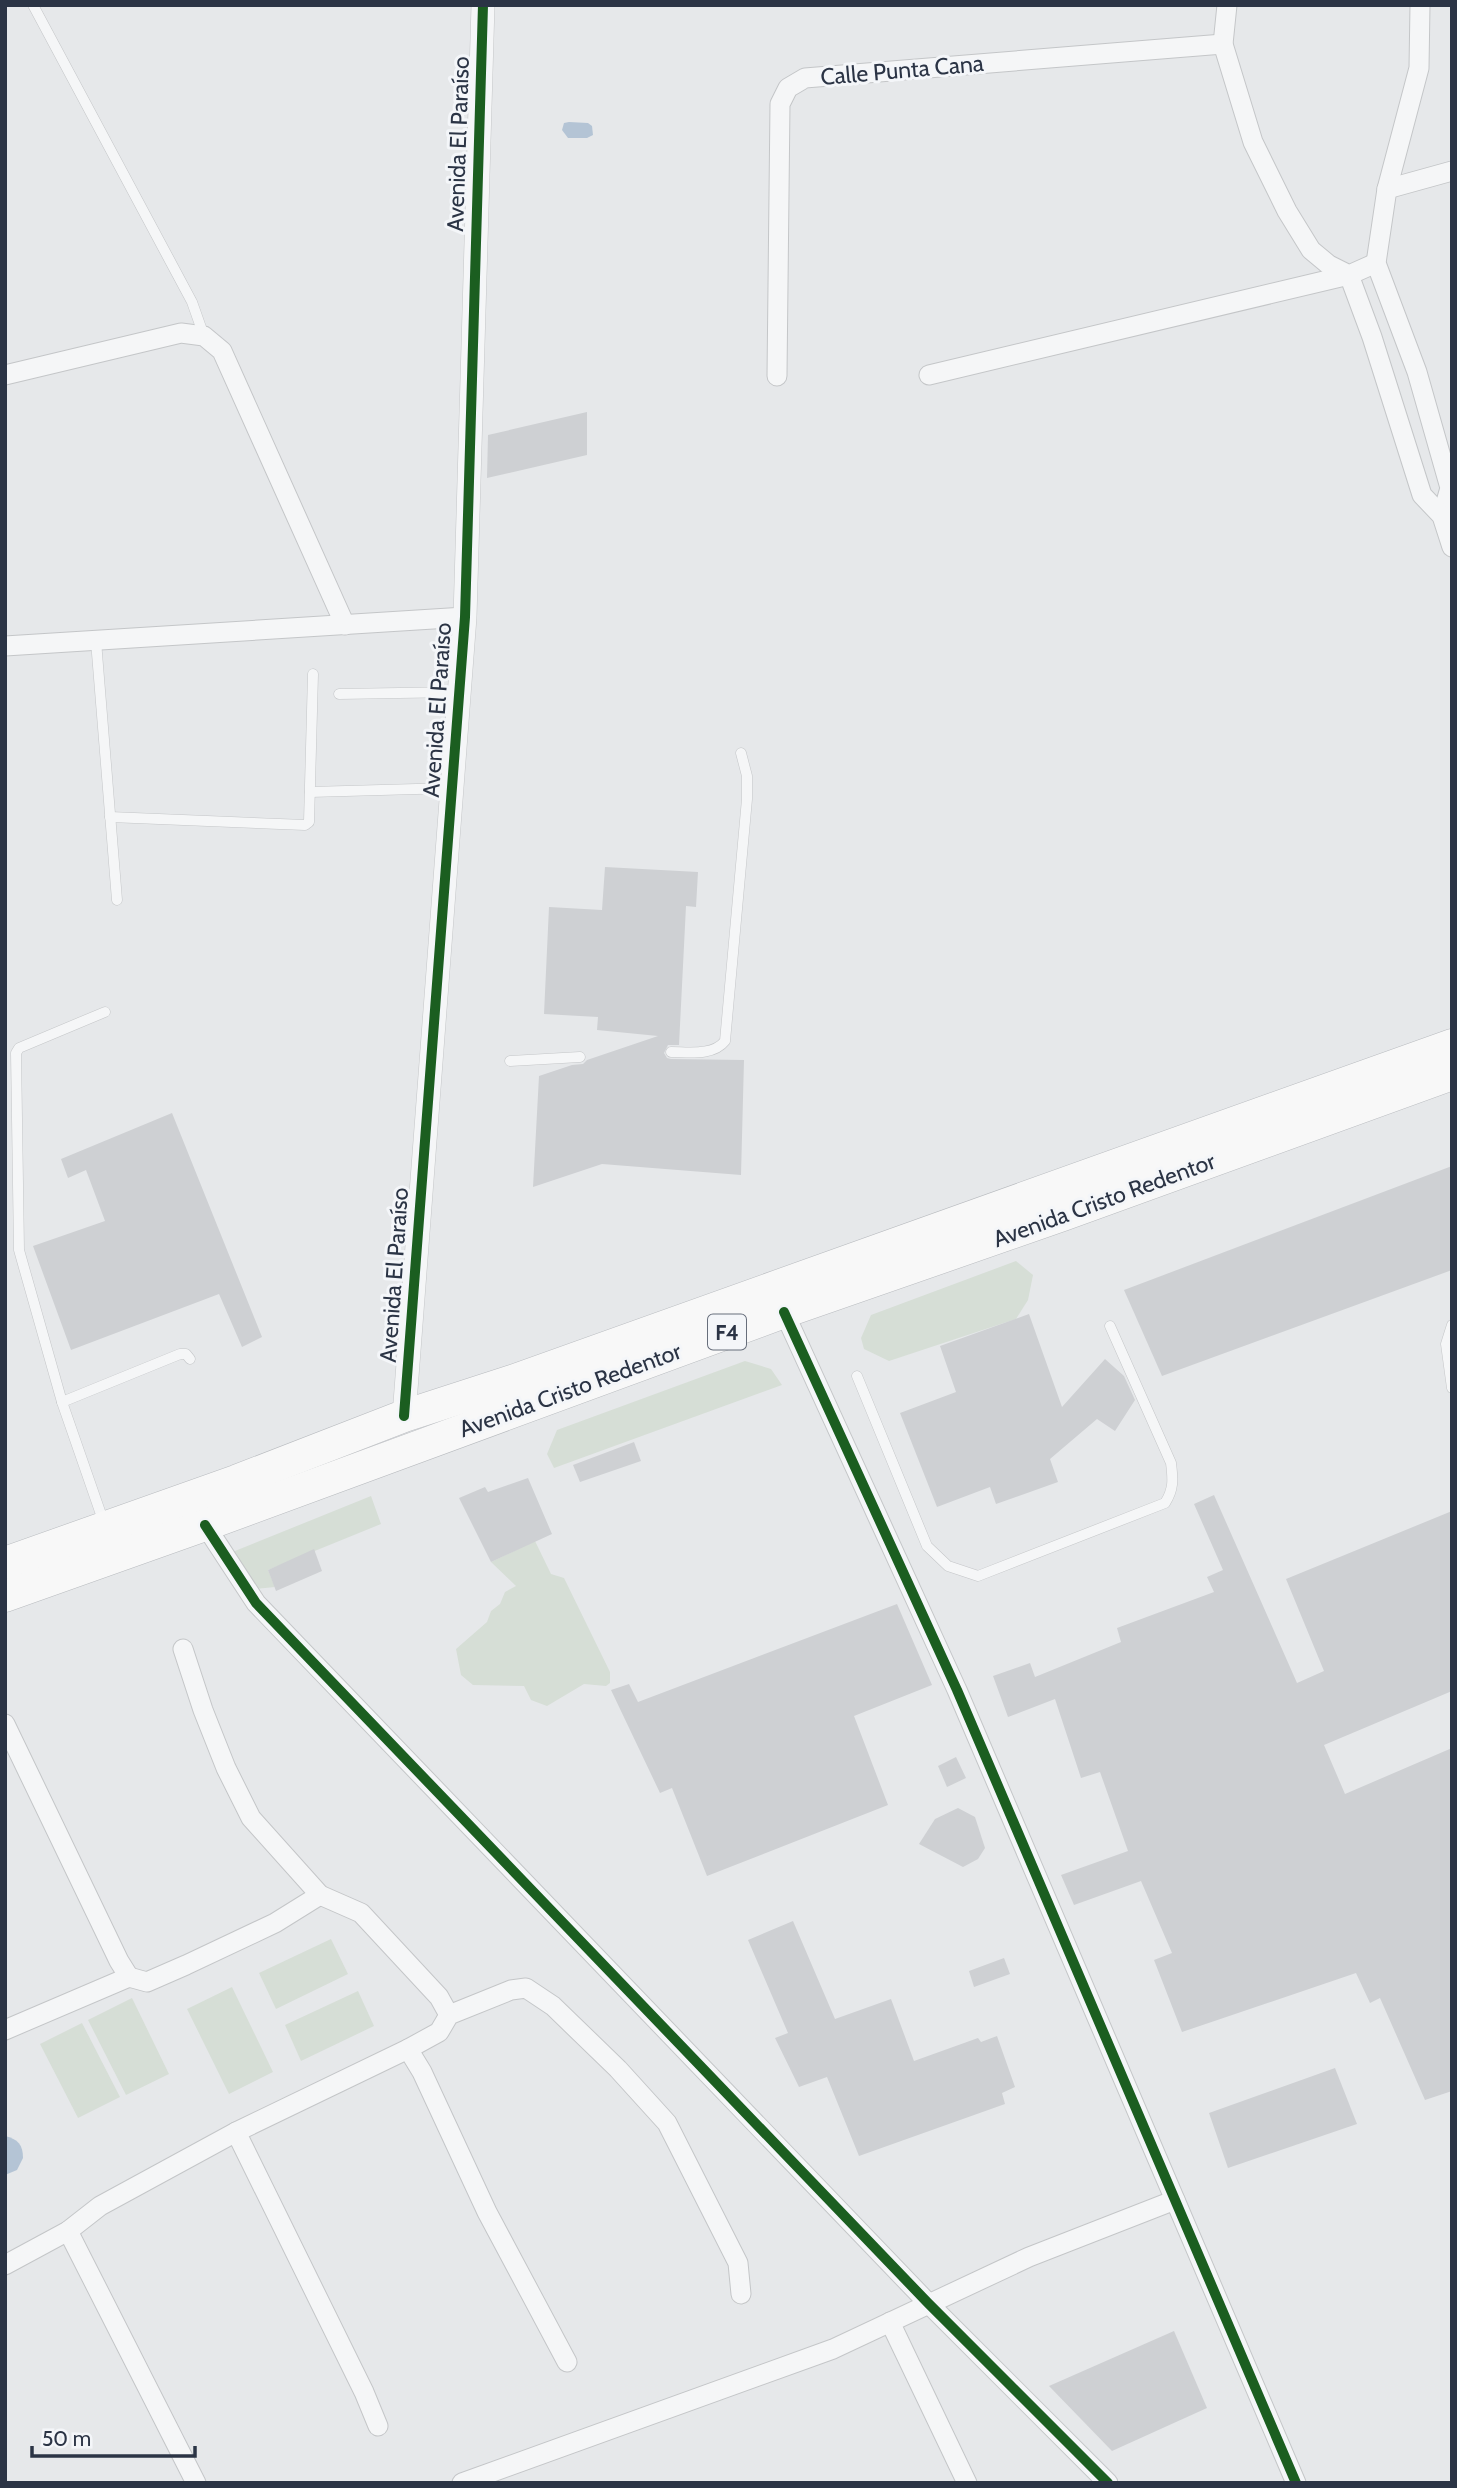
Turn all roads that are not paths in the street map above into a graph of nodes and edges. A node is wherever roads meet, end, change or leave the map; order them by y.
1 (33, 5) edge
2 (483, 5) edge
3 (1227, 5) edge
4 (1420, 5) edge
5 (1223, 44) junction
6 (1452, 171) edge
7 (1387, 189) junction
8 (1376, 263) junction
9 (1349, 275) junction
10 (204, 336) junction
11 (1417, 372) junction
12 (929, 375) dead end
13 (5, 376) edge
14 (777, 376) dead end
15 (1386, 381) junction
16 (1448, 531) edge
17 (465, 617) junction
18 (345, 625) junction
19 (96, 641) junction
20 (5, 646) edge
21 (313, 674) dead end
22 (459, 692) junction
23 (339, 694) dead end
24 (741, 753) dead end
25 (452, 788) junction
26 (310, 792) junction
27 (110, 817) junction
28 (117, 900) dead end
29 (105, 1012) dead end
30 (1452, 1045) edge
31 (671, 1052) dead end
32 (580, 1057) dead end
33 (510, 1061) dead end
34 (1452, 1074) edge
35 (784, 1312) junction
36 (1452, 1325) edge
37 (1110, 1326) dead end
38 (190, 1359) dead end
39 (858, 1376) dead end
40 (1452, 1388) edge
41 (62, 1402) junction
42 (404, 1416) junction
43 (205, 1525) junction
44 (105, 1527) junction
45 (5, 1563) edge
46 (5, 1596) edge
47 (183, 1649) dead end
48 (5, 1724) edge
49 (320, 1895) junction
50 (129, 1977) junction
51 (449, 2015) junction
52 (5, 2030) edge
53 (408, 2049) junction
54 (236, 2132) junction
55 (1175, 2200) junction
56 (68, 2231) junction
57 (5, 2265) edge
58 (741, 2294) dead end
59 (928, 2303) junction
60 (890, 2322) junction
61 (567, 2362) dead end
62 (378, 2426) dead end
63 (195, 2483) edge
64 (462, 2483) edge
65 (967, 2483) edge
66 (1108, 2483) edge
67 (1296, 2483) edge

1 - 10 lane
2 - 17 street, Avenida El Paraíso
3 - 5 street
4 - 7 street
5 - 9 street
5 - 14 street, Calle Punta Cana
6 - 7 street
7 - 8 street
8 - 9 street
8 - 11 street
9 - 12 street
9 - 15 street
10 - 13 street
10 - 18 street
11 - 15 street
11 - 16 street
15 - 16 street
17 - 18 street
17 - 22 street, Avenida El Paraíso
18 - 19 street
19 - 20 street
19 - 27 lane
21 - 26 lane
22 - 23 lane
22 - 25 street, Avenida El Paraíso
24 - 31 lane
25 - 26 lane
25 - 42 street, Avenida El Paraíso
26 - 27 lane
27 - 28 lane
29 - 41 lane
30 - 42 highway, Avenida Cristo Redentor / F4
32 - 33 lane
34 - 35 highway, Avenida Cristo Redentor / F4
35 - 43 highway, Avenida Cristo Redentor / F4
35 - 55 street
36 - 40 lane
37 - 39 lane
38 - 41 lane
41 - 44 lane
42 - 44 highway, Avenida Cristo Redentor / F4
43 - 46 highway, Avenida Cristo Redentor / F4
43 - 59 street
44 - 45 highway, Avenida Cristo Redentor / F4
47 - 49 street
48 - 50 street
49 - 50 street
49 - 51 street
50 - 52 street
51 - 53 street
51 - 58 street
53 - 54 street
53 - 61 street
54 - 56 street
54 - 62 street
55 - 59 street
55 - 67 street
56 - 57 street
56 - 63 street
59 - 60 street
59 - 66 street
60 - 64 street
60 - 65 street

